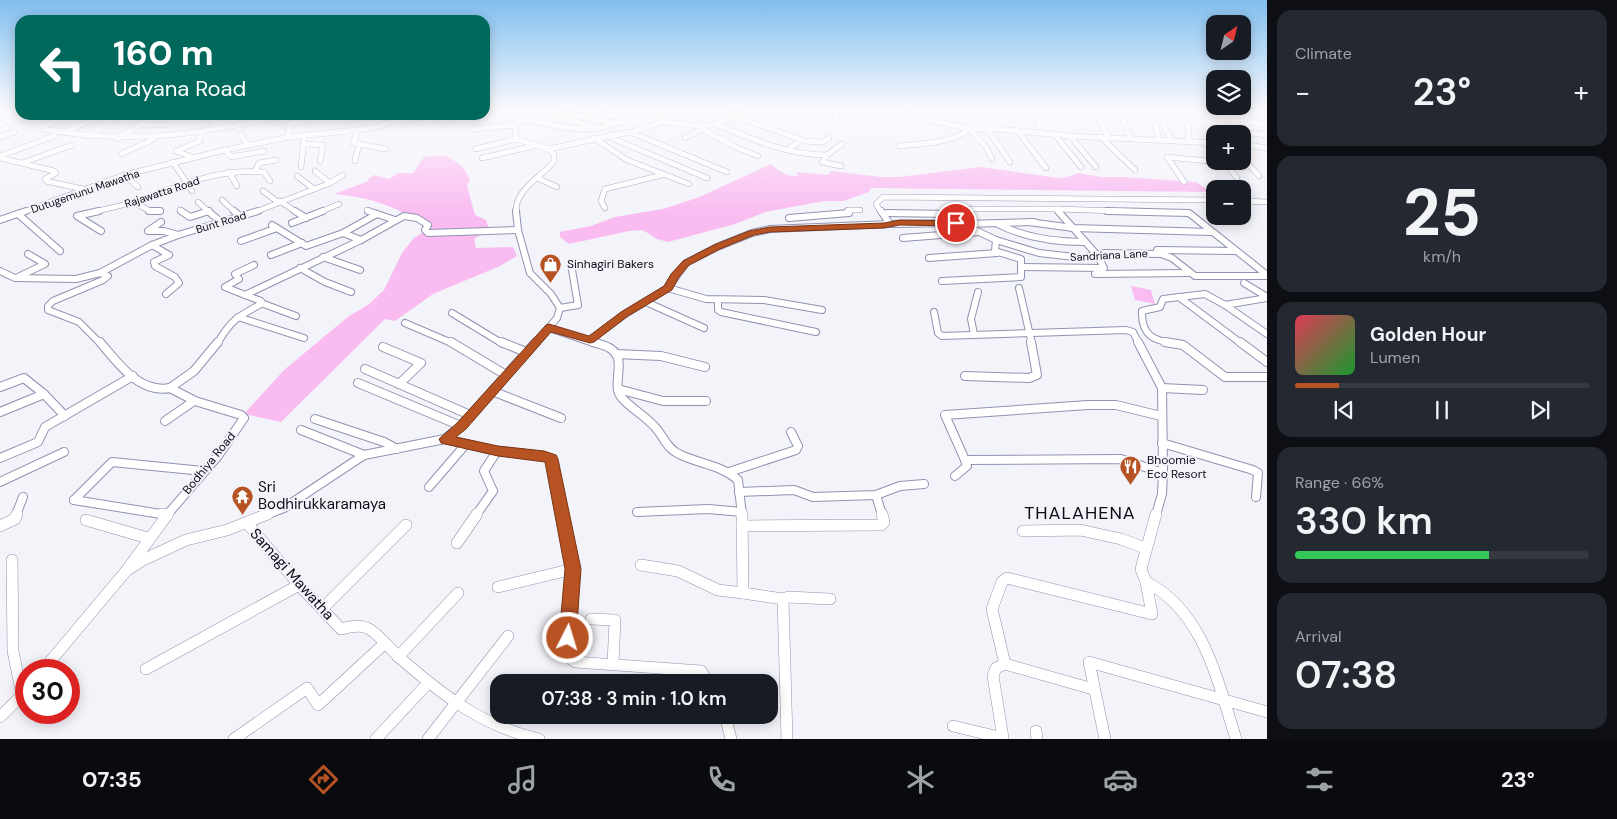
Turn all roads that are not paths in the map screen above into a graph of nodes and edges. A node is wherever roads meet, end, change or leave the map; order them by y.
1 (32, 144) edge
2 (142, 144) edge
3 (192, 144) edge
4 (254, 144) edge
5 (303, 144) edge
6 (313, 144) edge
7 (359, 144) edge
8 (362, 144) edge
9 (494, 144) edge
10 (532, 144) edge
11 (567, 144) edge
12 (601, 144) edge
13 (628, 144) edge
14 (659, 144) edge
15 (732, 144) edge
16 (773, 144) edge
17 (796, 144) edge
18 (842, 144) dead end
19 (909, 144) edge
20 (984, 144) edge
21 (998, 144) edge
22 (1028, 144) edge
23 (1062, 144) edge
24 (1077, 144) edge
25 (1109, 144) edge
26 (72, 145) dead end
27 (1251, 145) edge
28 (247, 146) joint
29 (536, 146) junction
30 (900, 146) dead end
31 (1267, 148) edge
32 (386, 149) dead end
33 (476, 149) dead end
34 (548, 149) junction
35 (786, 149) junction
36 (225, 150) junction
37 (639, 150) junction
38 (264, 151) dead end
39 (632, 152) dead end
40 (122, 154) dead end
41 (626, 154) dead end
42 (828, 155) junction
43 (618, 156) junction
44 (758, 156) dead end
45 (0, 157) edge
46 (192, 158) junction
47 (482, 158) dead end
48 (992, 159) dead end
49 (276, 160) dead end
50 (355, 160) dead end
51 (1206, 160) edge
52 (320, 161) dead end
53 (173, 162) junction
54 (1010, 162) dead end
55 (21, 163) junction
56 (841, 166) dead end
57 (1251, 166) edge
58 (301, 167) dead end
59 (1080, 167) dead end
60 (1096, 167) dead end
61 (1046, 168) dead end
62 (255, 170) junction
63 (314, 170) dead end
64 (1135, 170) dead end
65 (1230, 170) edge
66 (230, 172) junction
67 (728, 172) dead end
68 (663, 174) junction
69 (124, 175) junction
70 (343, 175) dead end
71 (297, 176) dead end
72 (1259, 176) dead end
73 (537, 178) junction
74 (707, 178) dead end
75 (1237, 178) dead end
76 (270, 180) dead end
77 (187, 182) junction
78 (1184, 182) dead end
79 (330, 183) junction
80 (689, 184) dead end
81 (138, 186) dead end
82 (237, 186) dead end
83 (558, 187) dead end
84 (83, 189) junction
85 (314, 189) junction
86 (192, 191) dead end
87 (263, 191) dead end
88 (222, 200) dead end
89 (1206, 200) edge
90 (1251, 201) edge
91 (133, 202) junction
92 (198, 202) dead end
93 (279, 202) junction
94 (1267, 202) edge
95 (339, 204) dead end
96 (605, 208) dead end
97 (1057, 209) junction
98 (180, 210) dead end
99 (367, 210) dead end
100 (860, 210) dead end
101 (160, 211) dead end
102 (209, 211) junction
103 (849, 213) junction
104 (887, 213) dead end
105 (18, 214) junction
106 (378, 214) junction
107 (950, 214) junction
108 (812, 215) junction
109 (241, 217) junction
110 (306, 218) junction
111 (789, 218) dead end
112 (0, 220) edge
113 (395, 220) junction
114 (161, 222) dead end
115 (292, 223) dead end
116 (956, 223) junction
117 (996, 223) junction
118 (222, 224) junction
119 (890, 224) junction
120 (964, 224) junction
121 (858, 225) dead end
122 (1070, 225) junction
123 (820, 226) dead end
124 (518, 230) junction
125 (101, 231) dead end
126 (979, 232) junction
127 (1212, 232) junction
128 (343, 233) junction
129 (178, 235) junction
130 (903, 238) dead end
131 (361, 240) junction
132 (996, 240) junction
133 (241, 241) dead end
134 (1086, 242) junction
135 (302, 243) junction
136 (152, 245) junction
137 (1092, 249) junction
138 (60, 251) dead end
139 (1235, 251) junction
140 (997, 252) junction
141 (28, 254) dead end
142 (271, 255) dead end
143 (1098, 256) junction
144 (323, 257) junction
145 (929, 258) dead end
146 (571, 264) dead end
147 (254, 265) dead end
148 (300, 268) junction
149 (1022, 268) junction
150 (360, 270) dead end
151 (0, 271) edge
152 (100, 272) junction
153 (1188, 272) junction
154 (1088, 274) dead end
155 (1267, 276) edge
156 (15, 278) junction
157 (942, 281) dead end
158 (1244, 283) dead end
159 (668, 288) junction
160 (1019, 288) dead end
161 (351, 292) dead end
162 (978, 292) dead end
163 (166, 294) dead end
164 (245, 295) junction
165 (1179, 297) junction
166 (1266, 299) edge
167 (718, 300) junction
168 (646, 302) junction
169 (261, 303) junction
170 (1226, 305) junction
171 (560, 308) junction
172 (822, 310) dead end
173 (934, 312) dead end
174 (452, 313) dead end
175 (296, 316) dead end
176 (238, 317) junction
177 (405, 323) dead end
178 (549, 328) junction
179 (704, 328) dead end
180 (816, 332) dead end
181 (1028, 333) junction
182 (974, 334) junction
183 (1267, 334) edge
184 (304, 338) dead end
185 (590, 340) junction
186 (383, 347) dead end
187 (526, 352) junction
188 (616, 354) junction
189 (1267, 362) edge
190 (705, 367) dead end
191 (365, 369) dead end
192 (506, 375) junction
193 (133, 376) junction
194 (964, 376) dead end
195 (1267, 377) edge
196 (358, 382) dead end
197 (399, 384) junction
198 (0, 387) edge
199 (170, 388) junction
200 (1162, 388) junction
201 (618, 389) junction
202 (1203, 390) dead end
203 (492, 391) junction
204 (44, 394) junction
205 (194, 401) junction
206 (706, 402) dead end
207 (0, 412) edge
208 (470, 415) junction
209 (65, 416) junction
210 (1161, 416) junction
211 (561, 418) dead end
212 (315, 419) dead end
213 (165, 421) dead end
214 (461, 426) junction
215 (301, 430) dead end
216 (791, 432) dead end
217 (445, 439) junction
218 (1162, 443) junction
219 (466, 444) junction
220 (397, 449) junction
221 (498, 451) junction
222 (64, 452) dead end
223 (364, 455) junction
224 (0, 458) edge
225 (965, 460) junction
226 (203, 471) junction
227 (729, 472) junction
228 (1163, 474) junction
229 (955, 476) dead end
230 (0, 482) edge
231 (924, 484) dead end
232 (429, 487) dead end
233 (739, 492) junction
234 (876, 495) junction
235 (23, 497) dead end
236 (1256, 497) dead end
237 (636, 512) dead end
238 (742, 512) junction
239 (167, 515) junction
240 (86, 520) dead end
241 (247, 523) junction
242 (406, 525) dead end
243 (0, 526) edge
244 (742, 526) junction
245 (1023, 532) dead end
246 (148, 538) junction
247 (457, 543) dead end
248 (1146, 548) junction
249 (12, 560) dead end
250 (641, 565) dead end
251 (573, 569) junction
252 (126, 571) junction
253 (1146, 582) junction
254 (299, 585) junction
255 (498, 588) dead end
256 (458, 593) dead end
257 (744, 593) junction
258 (783, 599) junction
259 (830, 599) dead end
260 (322, 608) junction
261 (591, 619) dead end
262 (508, 636) dead end
263 (384, 644) junction
264 (398, 657) junction
265 (15, 659) edge
266 (52, 659) edge
267 (613, 664) junction
268 (1005, 664) junction
269 (146, 670) dead end
270 (703, 674) edge
271 (428, 682) junction
272 (1093, 689) junction
273 (1224, 702) junction
274 (15, 704) edge
275 (456, 705) junction
276 (1267, 712) edge
277 (0, 717) edge
278 (727, 724) edge
279 (953, 726) dead end
280 (519, 738) edge
281 (234, 739) edge
282 (376, 739) edge
283 (428, 739) edge
284 (539, 739) edge
285 (731, 739) edge
286 (787, 739) edge
287 (1105, 739) edge
288 (1236, 739) edge

1 - 45 street
2 - 40 street
3 - 46 street
4 - 28 street, Dutugemunu Mawatha
5 - 58 street
6 - 52 street
7 - 50 street
8 - 32 street
9 - 33 street
10 - 29 street
11 - 34 street
12 - 43 street
13 - 37 street
14 - 67 street
15 - 44 street
16 - 35 street
17 - 35 street
18 - 42 street
19 - 30 street
20 - 48 street
21 - 54 street
22 - 61 street
23 - 59 street
24 - 60 street
25 - 64 street
26 - 55 street
27 - 31 street
28 - 36 street, Dutugemunu Mawatha
29 - 34 street
29 - 47 street
34 - 73 street
35 - 42 street
36 - 38 street
36 - 46 street, Dutugemunu Mawatha
37 - 39 street
37 - 74 street
41 - 43 street
42 - 56 street
43 - 68 street
45 - 55 street
46 - 53 street, Dutugemunu Mawatha
49 - 62 street
51 - 78 street
53 - 69 street, Dutugemunu Mawatha
53 - 77 street
55 - 84 street
57 - 72 street
62 - 66 street, Rajawatta Road
62 - 76 street
63 - 79 street
65 - 75 street
66 - 77 street, Rajawatta Road
66 - 82 street
68 - 80 street
68 - 96 street
69 - 81 street
69 - 84 street, Dutugemunu Mawatha
70 - 79 street, Bunt Road
71 - 85 street
73 - 83 street
73 - 124 street
77 - 86 street
77 - 91 street, Rajawatta Road
79 - 85 street, Bunt Road
84 - 105 street, Dutugemunu Mawatha
85 - 93 street, Bunt Road
87 - 93 street
88 - 109 street
89 - 119 street
90 - 94 street
91 - 101 street
91 - 125 street, Rajawatta Road
92 - 102 street
93 - 109 street, Bunt Road
93 - 110 street
95 - 110 street
97 - 107 street
97 - 122 street
97 - 127 street
98 - 102 street
99 - 106 street
100 - 103 street
102 - 118 street
103 - 108 street
103 - 121 street
104 - 107 street
105 - 112 street, Dutugemunu Mawatha
105 - 138 street
106 - 113 street
106 - 128 street
107 - 116 street
108 - 111 street
108 - 123 street
109 - 118 street, Bunt Road
110 - 115 street
113 - 124 street
113 - 131 street
114 - 129 street
116 - 119 street, Sandriana Lane
116 - 120 street, Sandriana Lane
117 - 120 street
117 - 122 street
117 - 134 street
118 - 129 street, Bunt Road
119 - 159 street, Sandriana Lane
120 - 126 street, Sandriana Lane
122 - 127 street
122 - 134 street
124 - 171 street
126 - 130 street
126 - 132 street, Sandriana Lane
127 - 139 street
128 - 131 street
128 - 135 street
129 - 136 street, Bunt Road
131 - 144 street
132 - 140 street
132 - 143 street, Sandriana Lane
133 - 135 street
134 - 137 street
135 - 142 street
136 - 152 street, Bunt Road
136 - 163 street
137 - 139 street
137 - 143 street
139 - 155 street
140 - 145 street
140 - 149 street
141 - 156 street
143 - 149 street
143 - 153 street, Sandriana Lane
144 - 148 street
144 - 150 street
146 - 171 street
147 - 164 street
148 - 161 street
148 - 164 street
149 - 157 street
151 - 156 street, Bunt Road
152 - 156 street, Bunt Road
152 - 193 street
153 - 154 street
153 - 155 street, Sandriana Lane
158 - 166 street
159 - 167 street
159 - 168 street
160 - 181 street
162 - 182 street
164 - 169 street
165 - 170 street
165 - 189 street
165 - 195 street
166 - 170 street
167 - 172 street
167 - 180 street
168 - 179 street
168 - 185 street
169 - 175 street
169 - 176 street
170 - 183 street
171 - 178 street
173 - 182 street
174 - 187 street
176 - 184 street
176 - 199 street
177 - 192 street
178 - 185 street
178 - 187 street
181 - 182 street
181 - 194 street
181 - 200 street
185 - 188 street
186 - 197 street
187 - 192 street
188 - 190 street
188 - 201 street
191 - 197 street
192 - 203 street
193 - 199 street
193 - 209 street
196 - 214 street
197 - 208 street
198 - 204 street
199 - 205 street, Bodhiya Road
200 - 202 street
200 - 210 street
201 - 206 street
201 - 227 street
203 - 208 street
203 - 211 street
204 - 207 street
204 - 209 street
205 - 213 street
205 - 226 street, Bodhiya Road
208 - 214 street
209 - 224 street
210 - 218 street
210 - 225 street
212 - 220 street
214 - 217 street
215 - 223 street
216 - 227 street
217 - 219 street
217 - 220 street
218 - 228 street
218 - 236 street
219 - 221 street
219 - 232 street
220 - 223 street
221 - 247 street
221 - 251 street
222 - 230 street
223 - 241 street
225 - 228 street
225 - 229 street
226 - 239 street, Bodhiya Road
226 - 239 street
227 - 233 street
228 - 248 street
231 - 234 street
233 - 234 street
233 - 238 street
234 - 244 street
235 - 243 street
237 - 238 street
238 - 244 street
239 - 246 street, Bodhiya Road
240 - 246 street
241 - 252 street
241 - 254 street, Samagi Mawatha
242 - 260 street
244 - 257 street
245 - 248 street
246 - 252 street, Bodhiya Road
248 - 253 street
249 - 265 street
250 - 257 street
251 - 255 street
251 - 267 street
252 - 266 street
253 - 268 street
253 - 273 street
254 - 260 street, Samagi Mawatha
254 - 269 street
256 - 264 street
257 - 258 street
258 - 259 street
258 - 286 street
260 - 263 street, Samagi Mawatha
261 - 267 street
262 - 275 street
263 - 264 street, Samagi Mawatha
263 - 281 street
264 - 271 street, Samagi Mawatha
267 - 270 street
268 - 272 street
268 - 279 street
271 - 275 street, Samagi Mawatha
271 - 282 street
272 - 273 street
272 - 287 street
273 - 276 street
273 - 288 street
274 - 277 street
275 - 280 street, Samagi Mawatha
275 - 283 street
278 - 285 street
280 - 284 street, Samagi Mawatha

